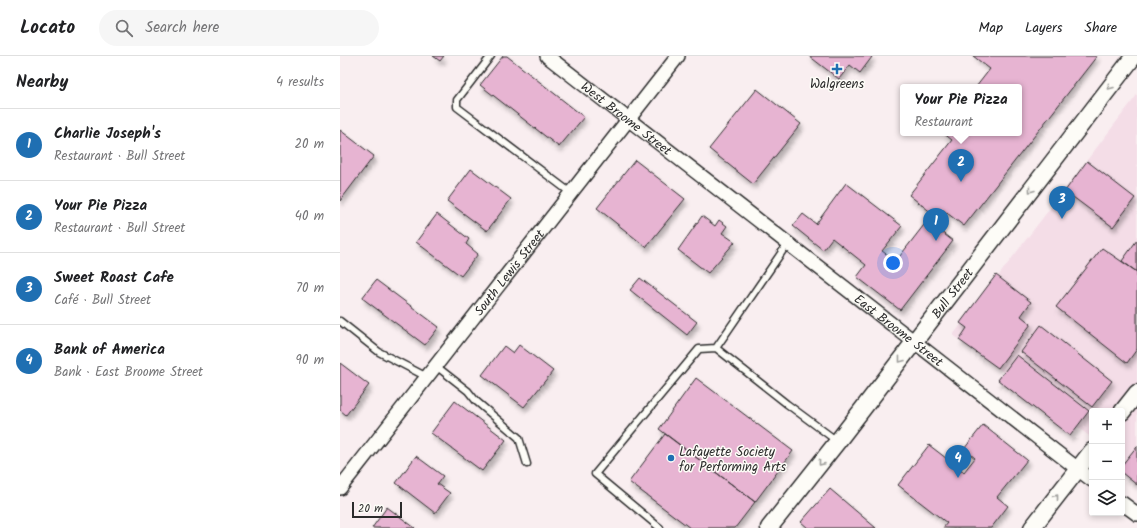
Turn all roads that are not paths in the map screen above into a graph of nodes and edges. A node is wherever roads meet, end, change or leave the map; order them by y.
1 (491, 56) edge
2 (546, 56) edge
3 (678, 56) edge
4 (1134, 56) edge
5 (629, 120) junction
6 (707, 180) joint
7 (571, 193) junction
8 (788, 243) junction
9 (340, 321) edge
10 (915, 342) junction
11 (716, 348) junction
12 (436, 366) junction
13 (427, 377) junction
14 (1137, 393) edge
15 (1125, 408) edge
16 (838, 441) junction
17 (1089, 455) edge
18 (527, 464) dead end
19 (1078, 469) junction
20 (1089, 478) edge
21 (340, 488) edge
22 (1125, 505) edge
23 (1137, 514) edge
24 (660, 528) edge
25 (769, 528) edge
26 (1032, 528) edge

1 - 7 lane
2 - 5 street, West Broome Street
3 - 5 street, South Lewis Street
4 -> 10 street, Bull Street
5 - 6 street, West Broome Street
5 - 7 street, South Lewis Street
6 - 8 street, East Broome Street
7 - 12 street, South Lewis Street
8 - 10 street, East Broome Street
8 - 11 lane
9 - 13 lane
10 -> 16 street, Bull Street
10 - 19 street, East Broome Street
11 - 16 lane
11 - 24 lane
12 - 13 street, South Lewis Street
12 - 18 lane
13 - 21 street, South Lewis Street
14 - 15 street
16 -> 25 street, Bull Street
17 - 19 street
19 - 20 street, East Broome Street
26 -> 19 street
22 - 23 street

